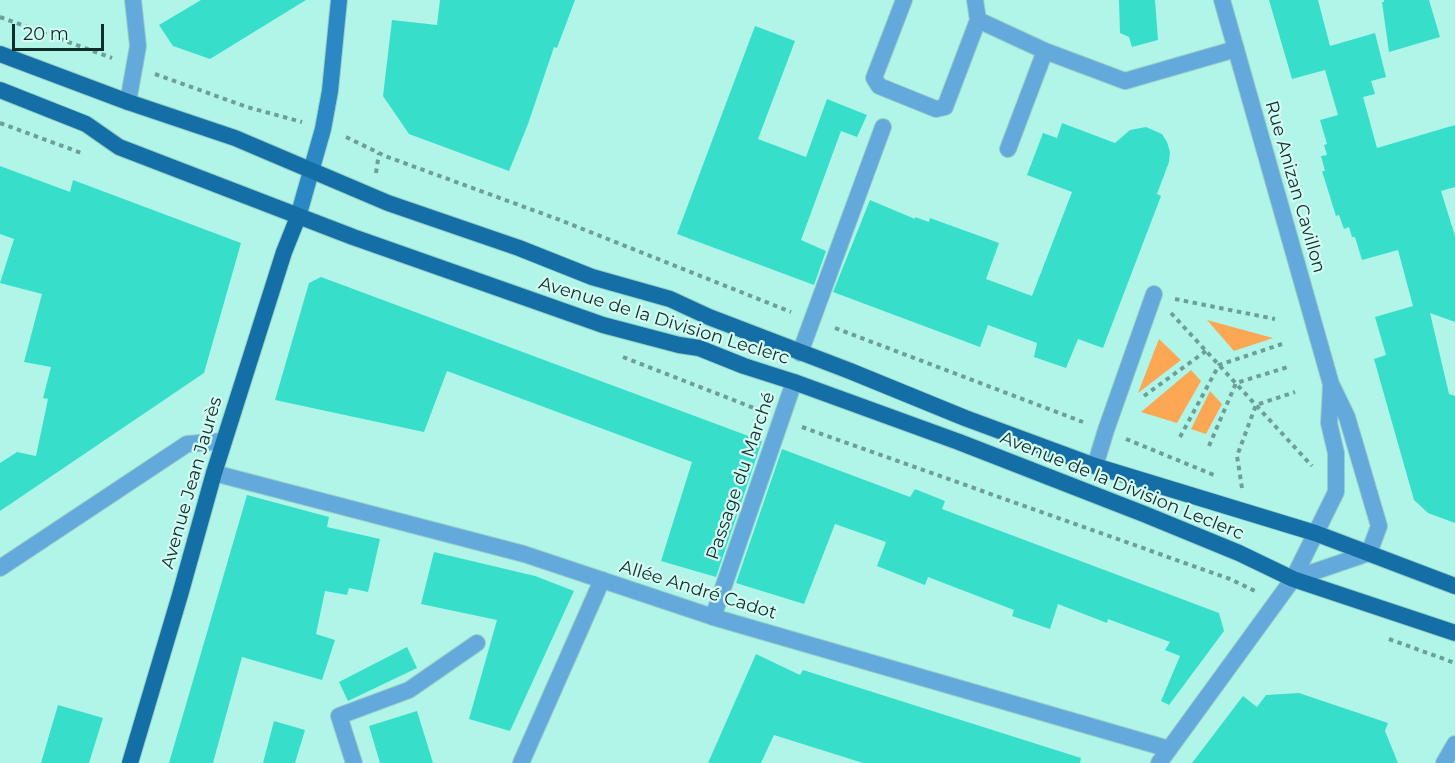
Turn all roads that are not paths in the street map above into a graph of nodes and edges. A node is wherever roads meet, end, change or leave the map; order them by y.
1 (133, 0) edge
2 (339, 0) edge
3 (904, 0) edge
4 (975, 0) edge
5 (1222, 0) edge
6 (978, 20) junction
7 (1236, 49) junction
8 (1045, 51) junction
9 (0, 54) edge
10 (0, 90) edge
11 (128, 102) junction
12 (883, 126) dead end
13 (1008, 149) dead end
14 (312, 169) junction
15 (298, 217) junction
16 (1154, 294) road end
17 (800, 352) junction
18 (794, 382) junction
19 (1331, 384) junction
20 (224, 441) junction
21 (1095, 466) junction
22 (214, 473) junction
23 (1316, 533) junction
24 (1369, 553) junction
25 (0, 568) edge
26 (1293, 579) junction
27 (602, 580) junction
28 (1455, 586) edge
29 (713, 617) junction
30 (1455, 633) edge
31 (477, 643) dead end
32 (1455, 744) edge
33 (1169, 749) junction
34 (130, 763) edge
35 (354, 763) edge
36 (521, 763) edge
37 (1159, 763) edge
38 (1444, 763) edge

1 - 11 street
2 - 14 main road
3 - 6 street
4 - 6 street
5 - 7 street, Rue Anizan Cavillon
6 - 8 street
7 - 8 street
7 - 19 street, Rue Anizan Cavillon
8 - 13 street
9 - 11 main road, Avenue de la Division Leclerc
10 - 15 main road, Avenue de la Division Leclerc
11 - 14 main road, Avenue de la Division Leclerc
12 - 17 street
14 - 15 main road
14 - 17 main road, Avenue de la Division Leclerc
15 - 18 main road, Avenue de la Division Leclerc
15 - 20 main road, Avenue Jean Jaurès
16 - 21 street
17 - 21 main road, Avenue de la Division Leclerc
18 - 26 main road, Avenue de la Division Leclerc
18 - 29 street, Passage du Marché
19 - 23 street, Rue Anizan Cavillon
19 - 24 street, Rue Anizan Cavillon
20 - 22 main road, Avenue Jean Jaurès
20 - 25 street
21 - 23 main road, Avenue de la Division Leclerc
22 - 27 street, Allée André Cadot
22 - 34 main road, Avenue Jean Jaurès
23 - 24 main road, Avenue de la Division Leclerc
23 - 26 street, Rue Anizan Cavillon
24 - 26 street
24 - 28 main road, Avenue de la Division Leclerc
26 - 30 main road, Avenue de la Division Leclerc
26 - 33 street, Rue Anizan Cavillon
27 - 29 street, Allée André Cadot
27 - 36 street
29 - 33 street, Allée André Cadot
31 - 35 street
32 - 38 street
33 - 37 street, Rue Anizan Cavillon

